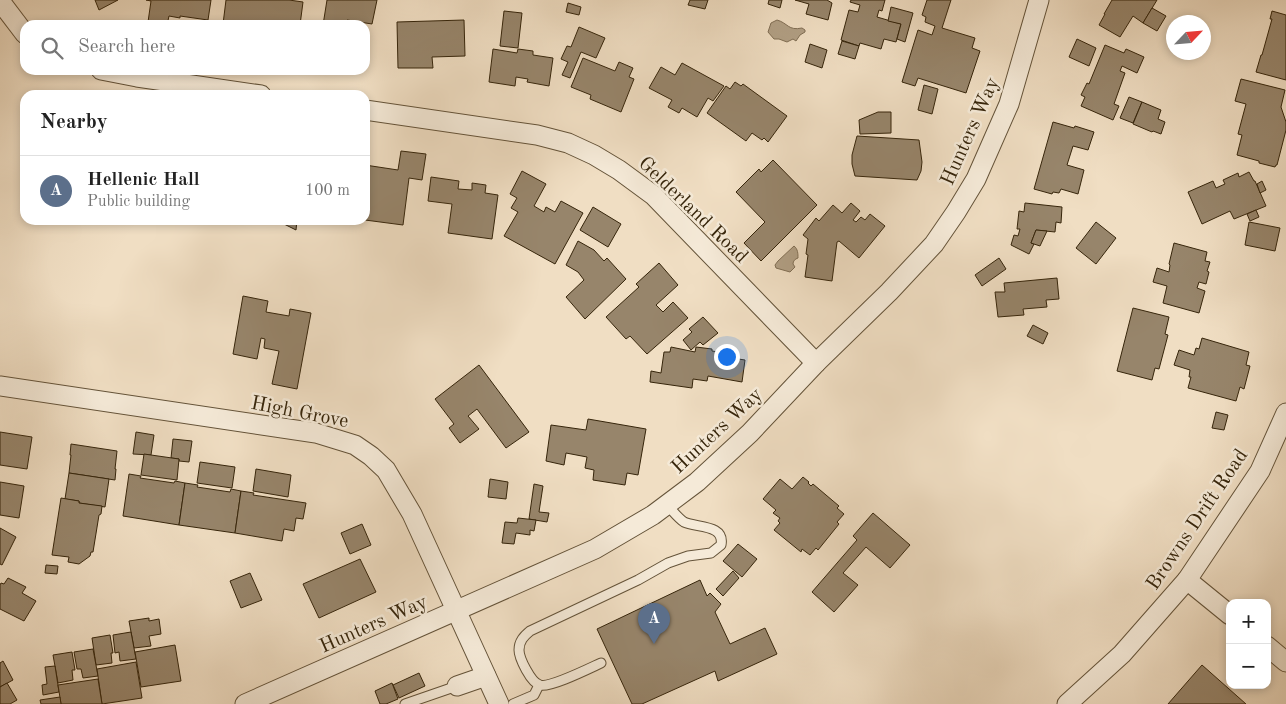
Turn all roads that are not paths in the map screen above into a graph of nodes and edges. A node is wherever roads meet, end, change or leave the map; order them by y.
1 (1039, 0) edge
2 (0, 1) edge
3 (20, 27) edge
4 (127, 75) edge
5 (227, 90) edge
6 (370, 111) edge
7 (816, 363) junction
8 (0, 386) edge
9 (1286, 413) edge
10 (667, 505) junction
11 (1187, 580) junction
12 (456, 610) junction
13 (1226, 613) edge
14 (1271, 649) edge
15 (1286, 662) edge
16 (601, 663) dead end
17 (486, 676) junction
18 (539, 685) junction
19 (457, 686) joint
20 (245, 704) edge
21 (405, 704) edge
22 (498, 704) edge
23 (513, 704) edge
24 (1067, 704) edge

1 - 7 street, Hunters Way
2 - 3 street
4 - 5 street
6 - 7 street, Gelderland Road
7 - 10 street, Hunters Way
8 - 12 street, High Grove
9 - 11 street, Browns Drift Road
10 - 12 street, Hunters Way
10 - 18 lane
11 - 13 street
11 - 24 street, Browns Drift Road
12 - 17 street, High Grove
12 - 20 street, Hunters Way
14 - 15 street
16 - 18 lane
17 - 19 street
17 - 22 street, High Grove
18 - 23 lane
19 - 21 lane

